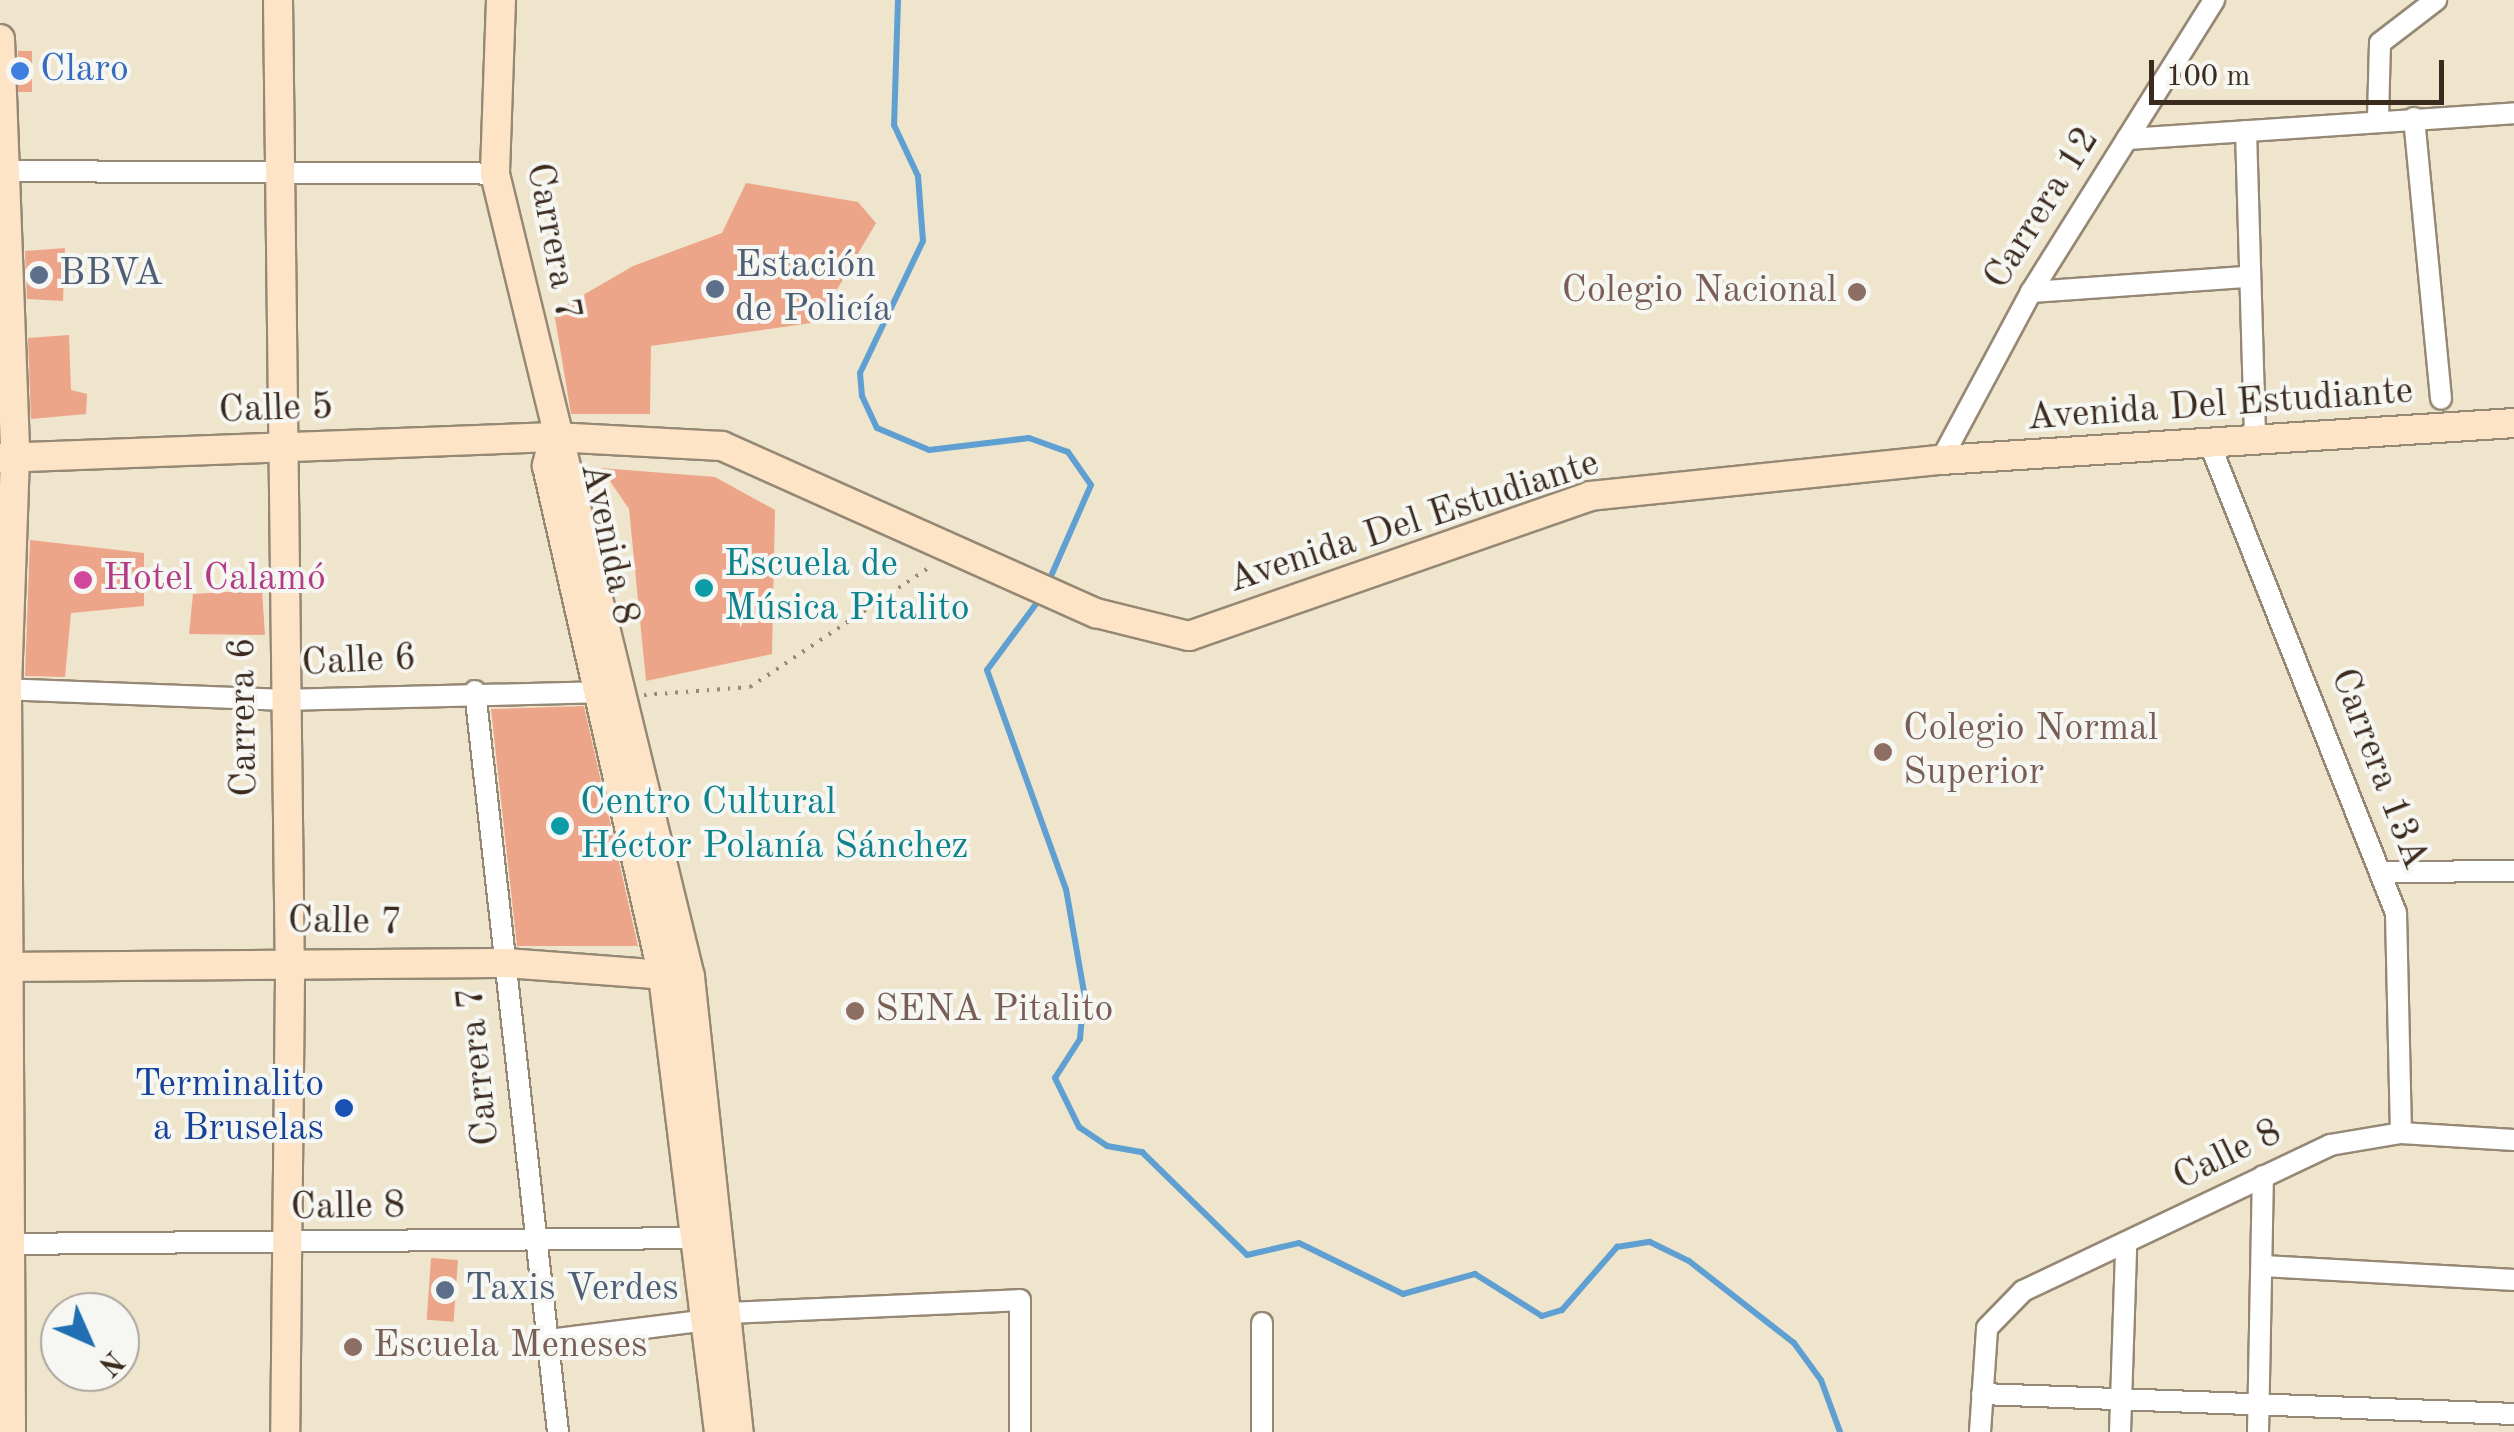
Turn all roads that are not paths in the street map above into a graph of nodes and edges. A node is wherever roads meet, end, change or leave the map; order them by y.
1 (278, 0) edge
2 (501, 0) edge
3 (2214, 0) edge
4 (2436, 0) edge
5 (0, 39) edge
6 (2514, 113) edge
7 (2414, 118) junction
8 (2378, 119) junction
9 (2246, 130) junction
10 (2127, 139) junction
11 (2, 171) edge
12 (281, 172) junction
13 (495, 174) junction
14 (2245, 277) junction
15 (2031, 292) junction
16 (2441, 400) dead end
17 (2514, 422) edge
18 (554, 437) junction
19 (2255, 440) junction
20 (278, 447) junction
21 (2211, 447) junction
22 (8, 458) edge
23 (1940, 460) junction
24 (4, 689) edge
25 (475, 691) junction
26 (616, 693) junction
27 (281, 700) junction
28 (2514, 871) edge
29 (2383, 872) junction
30 (290, 960) junction
31 (506, 963) junction
32 (5, 967) edge
33 (676, 976) junction
34 (2402, 1133) junction
35 (2514, 1140) edge
36 (2263, 1176) junction
37 (697, 1238) junction
38 (537, 1240) junction
39 (5, 1244) edge
40 (284, 1244) junction
41 (2126, 1247) junction
42 (2264, 1266) junction
43 (2514, 1280) edge
44 (717, 1316) junction
45 (1262, 1322) dead end
46 (548, 1340) junction
47 (1982, 1394) junction
48 (2121, 1399) junction
49 (2258, 1404) junction
50 (2514, 1414) edge
51 (11, 1432) edge
52 (285, 1432) edge
53 (558, 1432) edge
54 (718, 1432) edge
55 (740, 1432) edge
56 (1020, 1432) edge
57 (1262, 1432) edge
58 (1980, 1432) edge
59 (2120, 1432) edge
60 (2258, 1432) edge

1 - 12 main road, Carrera 6
2 - 13 main road, Carrera 7
3 - 10 street, Carrera 12
4 - 8 street
5 - 11 main road
6 - 7 street
7 - 8 street
7 - 16 street
8 - 9 street
9 - 10 street
9 - 14 street
10 - 15 street, Carrera 12
11 - 12 street
11 - 22 main road
12 - 13 street
12 - 20 main road, Carrera 6
13 - 18 main road, Carrera 7
14 - 15 street
14 - 19 street
15 - 23 street, Carrera 12
17 - 19 main road, Avenida Del Estudiante
18 - 20 main road, Calle 5
18 - 23 main road, Avenida Del Estudiante
18 - 26 main road, Avenida 8
19 - 21 main road, Avenida Del Estudiante
20 - 22 main road, Calle 5
20 - 27 main road, Carrera 6
21 - 23 main road, Avenida Del Estudiante
21 - 29 street, Carrera 13A
22 - 24 main road
24 - 27 street, Calle 6
24 - 32 main road
25 - 26 street, Calle 6
25 - 27 street, Calle 6
25 - 31 street, Carrera 7
26 - 33 main road, Avenida 8
27 - 30 main road, Carrera 6
28 - 29 street
29 - 34 street, Carrera 13A
30 - 31 main road, Calle 7
30 - 32 main road, Calle 7
30 - 40 main road, Carrera 6
31 - 33 main road, Calle 7
31 - 38 street, Carrera 7
32 - 39 main road
33 - 37 main road, Avenida 8
33 - 44 main road, Avenida 8
34 - 35 street, Calle 8
34 - 36 street, Calle 8
36 - 41 street, Calle 8
36 - 42 street
37 - 38 street, Calle 8
37 - 44 main road, Avenida 8
38 - 40 street, Calle 8
38 - 46 street, Carrera 7
39 - 40 street, Calle 8
39 - 51 main road
40 - 52 main road, Carrera 6
41 - 47 street, Calle 8
41 - 48 street
42 - 43 street
42 - 49 street
44 - 46 street
44 - 54 main road, Avenida 8
44 - 55 main road, Avenida 8
44 - 56 street
45 - 57 street
46 - 53 street, Carrera 7
47 - 48 street
47 - 58 street
48 - 49 street
48 - 59 street
49 - 50 street
49 - 60 street

